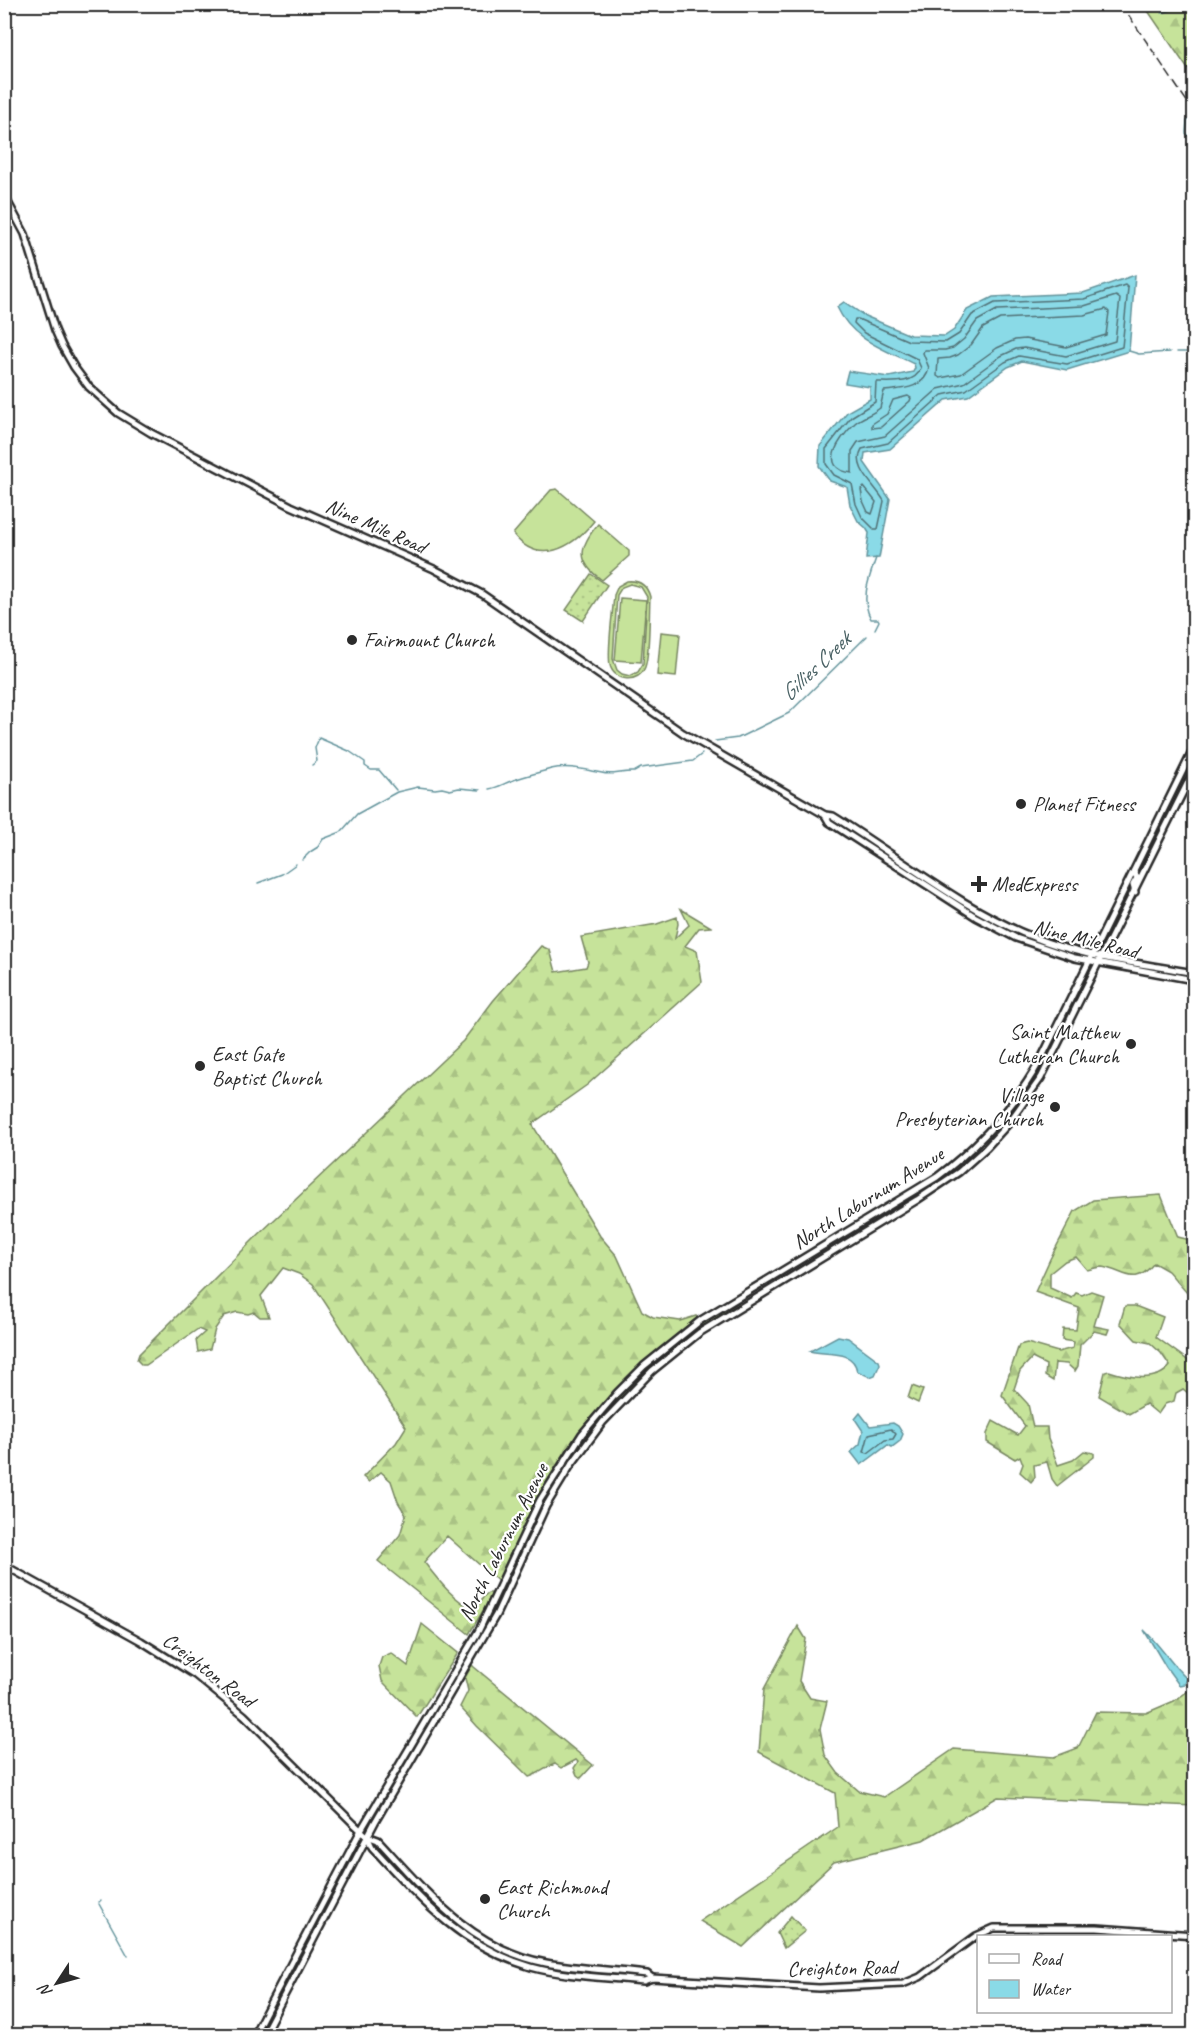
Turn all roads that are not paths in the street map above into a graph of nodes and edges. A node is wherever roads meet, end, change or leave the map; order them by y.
1 (4, 195) edge
2 (1194, 748) edge
3 (1194, 770) edge
4 (825, 815) junction
5 (1134, 871) junction
6 (1135, 892) junction
7 (1093, 954) junction
8 (1100, 959) junction
9 (1090, 961) junction
10 (1194, 973) edge
11 (1194, 980) edge
12 (4, 1565) edge
13 (361, 1830) junction
14 (368, 1836) junction
15 (978, 1935) edge
16 (1194, 1935) edge
17 (977, 1936) edge
18 (652, 1978) junction
19 (253, 2036) edge
20 (263, 2036) edge

1 - 4 main road, Nine Mile Road
2 - 5 main road, North Laburnum Avenue
3 - 6 main road, North Laburnum Avenue
4 - 7 main road, Nine Mile Road
4 - 9 main road, Nine Mile Road
5 - 6 main road
5 - 7 main road, North Laburnum Avenue
6 - 8 main road, North Laburnum Avenue
7 - 8 main road, Nine Mile Road
7 - 9 main road, North Laburnum Avenue
8 - 9 main road, Nine Mile Road
8 - 10 main road, Nine Mile Road
8 - 11 main road, Nine Mile Road
8 - 14 main road, North Laburnum Avenue
9 - 13 main road, North Laburnum Avenue
12 - 13 main road, Creighton Road
13 - 14 main road, Creighton Road
13 - 19 main road, North Laburnum Avenue
14 - 18 main road, Creighton Road
14 - 18 main road, Creighton Road
14 - 20 main road, North Laburnum Avenue
15 - 16 main road, Creighton Road
17 - 18 main road, Creighton Road

